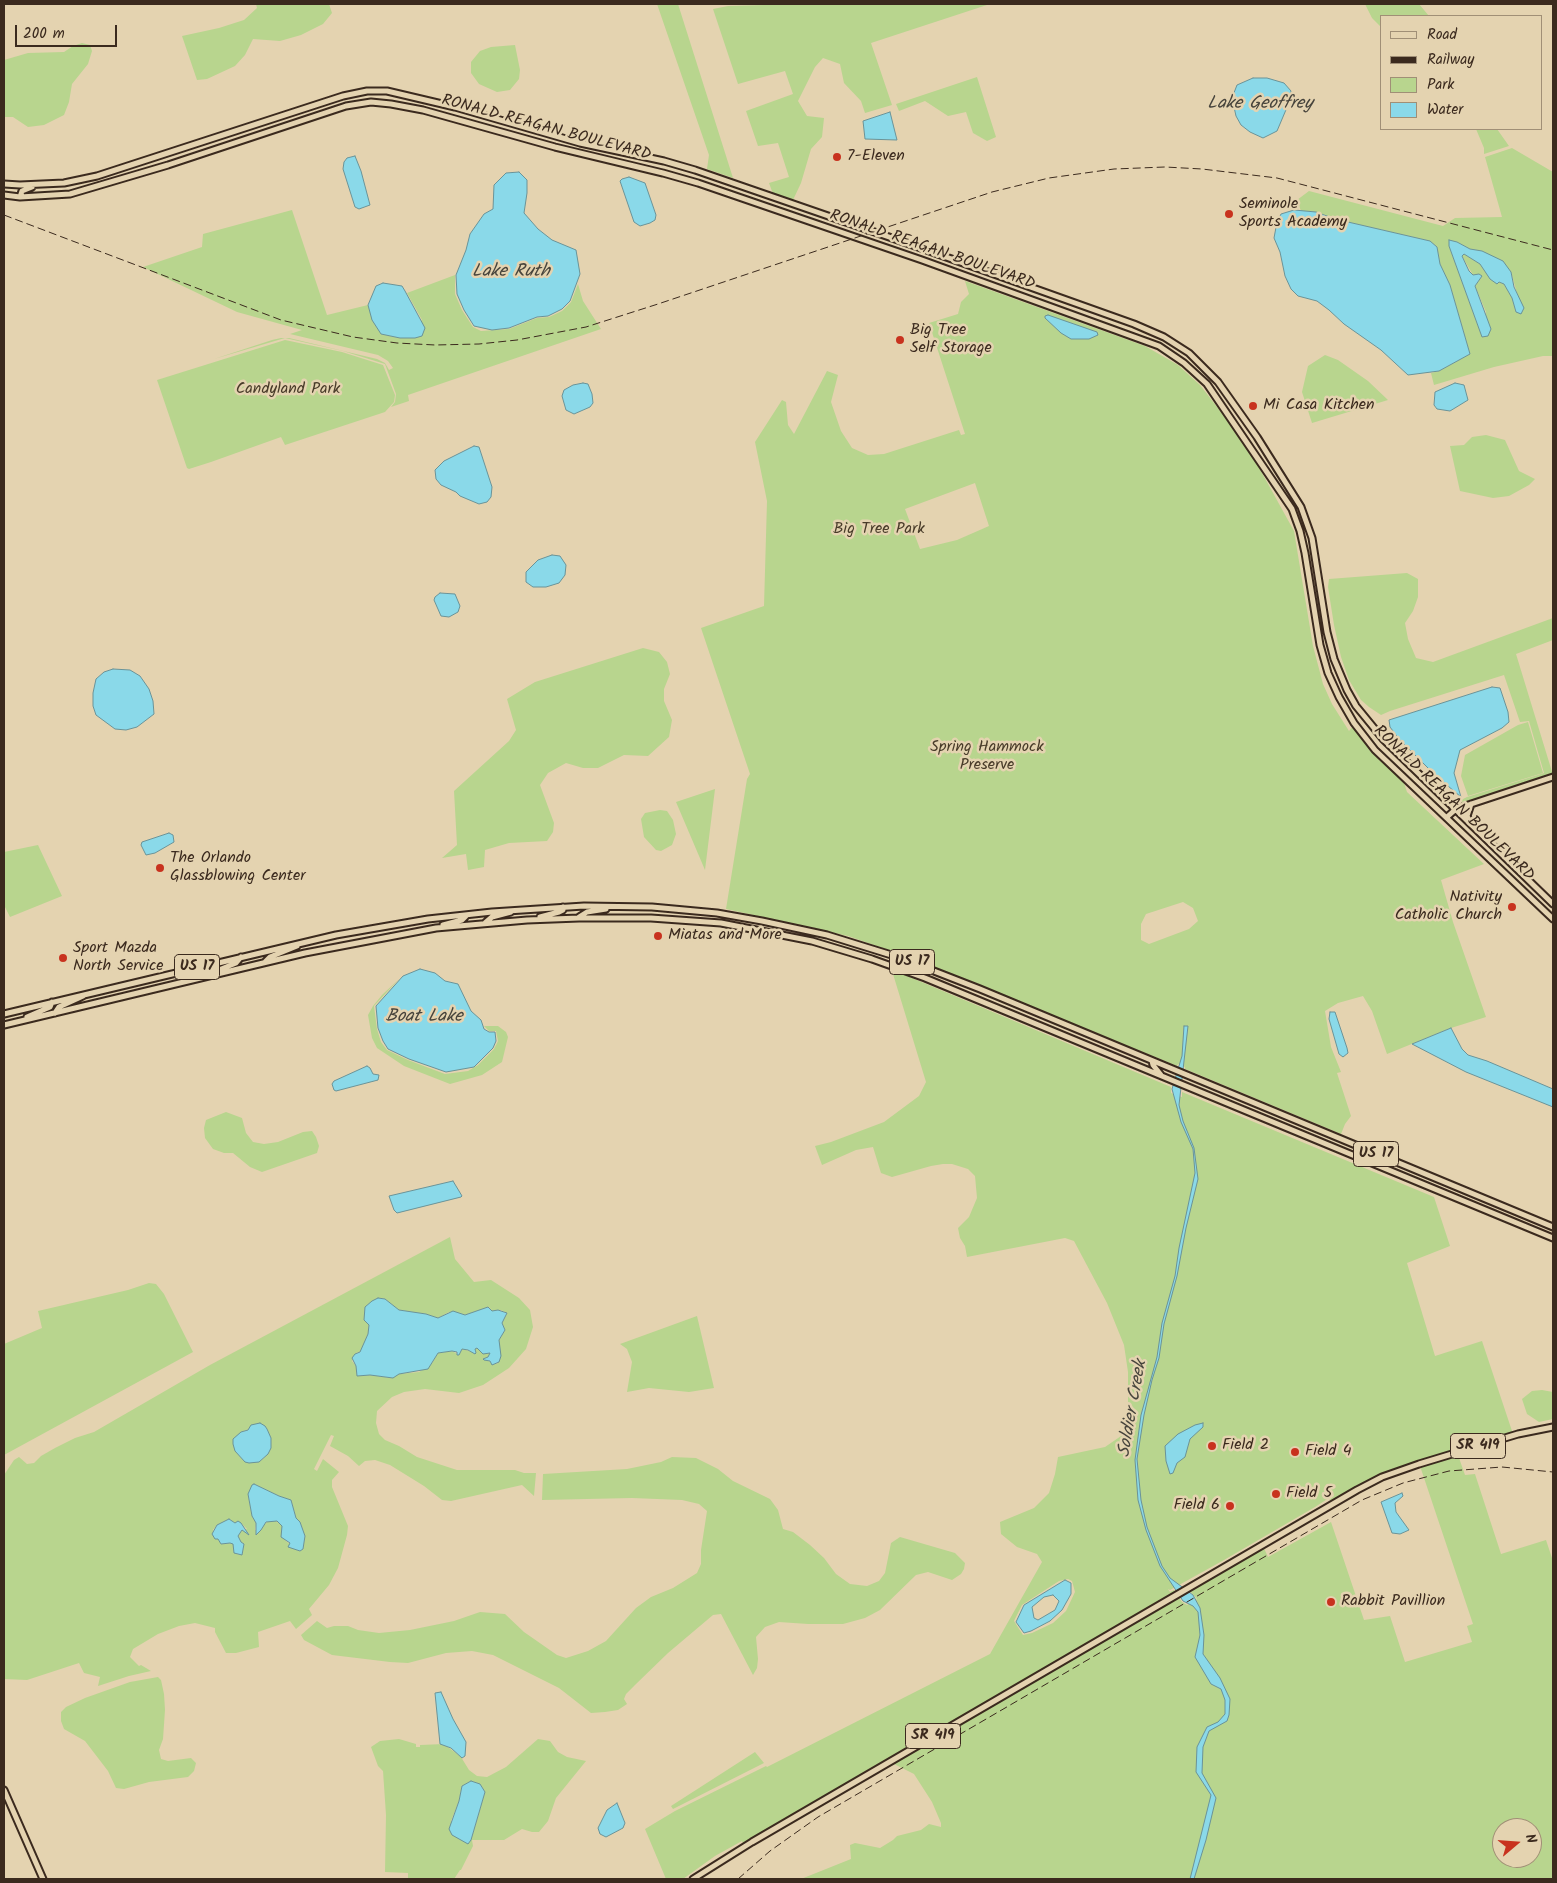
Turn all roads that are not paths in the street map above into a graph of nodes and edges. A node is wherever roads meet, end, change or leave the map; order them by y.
1 (455, 107) junction
2 (451, 118) junction
3 (4, 184) edge
4 (45, 185) junction
5 (4, 195) edge
6 (20, 197) junction
7 (836, 219) junction
8 (833, 229) junction
9 (1348, 692) junction
10 (1338, 697) junction
11 (1553, 777) edge
12 (1471, 804) junction
13 (1456, 809) junction
14 (1446, 817) junction
15 (1471, 824) junction
16 (1553, 904) edge
17 (563, 907) junction
18 (616, 907) junction
19 (522, 909) junction
20 (468, 914) junction
21 (579, 918) junction
22 (1553, 919) edge
23 (527, 920) junction
24 (485, 924) junction
25 (436, 928) junction
26 (827, 935) junction
27 (844, 940) junction
28 (812, 941) junction
29 (307, 942) junction
30 (830, 946) junction
31 (241, 957) junction
32 (265, 962) junction
33 (202, 978) junction
34 (88, 994) junction
35 (52, 1002) junction
36 (55, 1013) junction
37 (4, 1014) edge
38 (18, 1022) junction
39 (4, 1025) edge
40 (1152, 1061) junction
41 (1134, 1064) junction
42 (1163, 1076) junction
43 (1543, 1222) junction
44 (1553, 1227) edge
45 (1539, 1232) junction
46 (1553, 1238) edge
47 (1553, 1427) edge
48 (4, 1790) edge
49 (43, 1879) edge
50 (693, 1879) edge

1 - 2 main road
1 - 4 main road, RONALD REAGAN BOULEVARD
1 - 7 main road, RONALD REAGAN BOULEVARD
2 - 6 main road, RONALD REAGAN BOULEVARD
2 - 8 main road, RONALD REAGAN BOULEVARD
3 - 4 main road, RONALD REAGAN BOULEVARD
4 - 6 main road
5 - 6 main road, RONALD REAGAN BOULEVARD
7 - 8 main road
7 - 9 main road, RONALD REAGAN BOULEVARD
8 - 10 main road, RONALD REAGAN BOULEVARD
9 - 10 main road
9 - 13 main road, RONALD REAGAN BOULEVARD
10 - 14 main road, RONALD REAGAN BOULEVARD
11 - 12 main road
12 - 13 main road
12 - 15 main road
13 - 14 main road
13 - 15 main road, RONALD REAGAN BOULEVARD
14 - 22 main road, RONALD REAGAN BOULEVARD
15 - 16 main road, RONALD REAGAN BOULEVARD
17 - 18 main road, US 17
17 - 19 main road, US 17
17 - 23 main road
18 - 21 main road
18 - 26 main road, US 17
19 - 20 main road, US 17
19 - 24 main road
20 - 25 main road
20 - 29 main road, US 17
21 - 23 main road, US 17
21 - 28 main road, US 17
23 - 24 main road, US 17
24 - 25 main road, US 17
25 - 32 main road, US 17
26 - 27 main road, US 17
26 - 28 main road
27 - 30 main road
27 - 40 main road, US 17
28 - 30 main road, US 17
29 - 31 main road, US 17
29 - 32 main road
30 - 41 main road, US 17
31 - 33 main road
31 - 34 main road, US 17
32 - 33 main road, US 17
33 - 36 main road, US 17
34 - 35 main road, US 17
34 - 36 main road
35 - 37 main road, US 17
35 - 38 main road
36 - 38 main road, US 17
38 - 39 main road, US 17
40 - 41 main road
40 - 42 main road
40 - 43 main road, US 17
41 - 42 main road, US 17
42 - 45 main road, US 17
43 - 44 main road, US 17
43 - 45 main road
45 - 46 main road, US 17
47 - 50 main road, SR 419
48 - 49 main road

